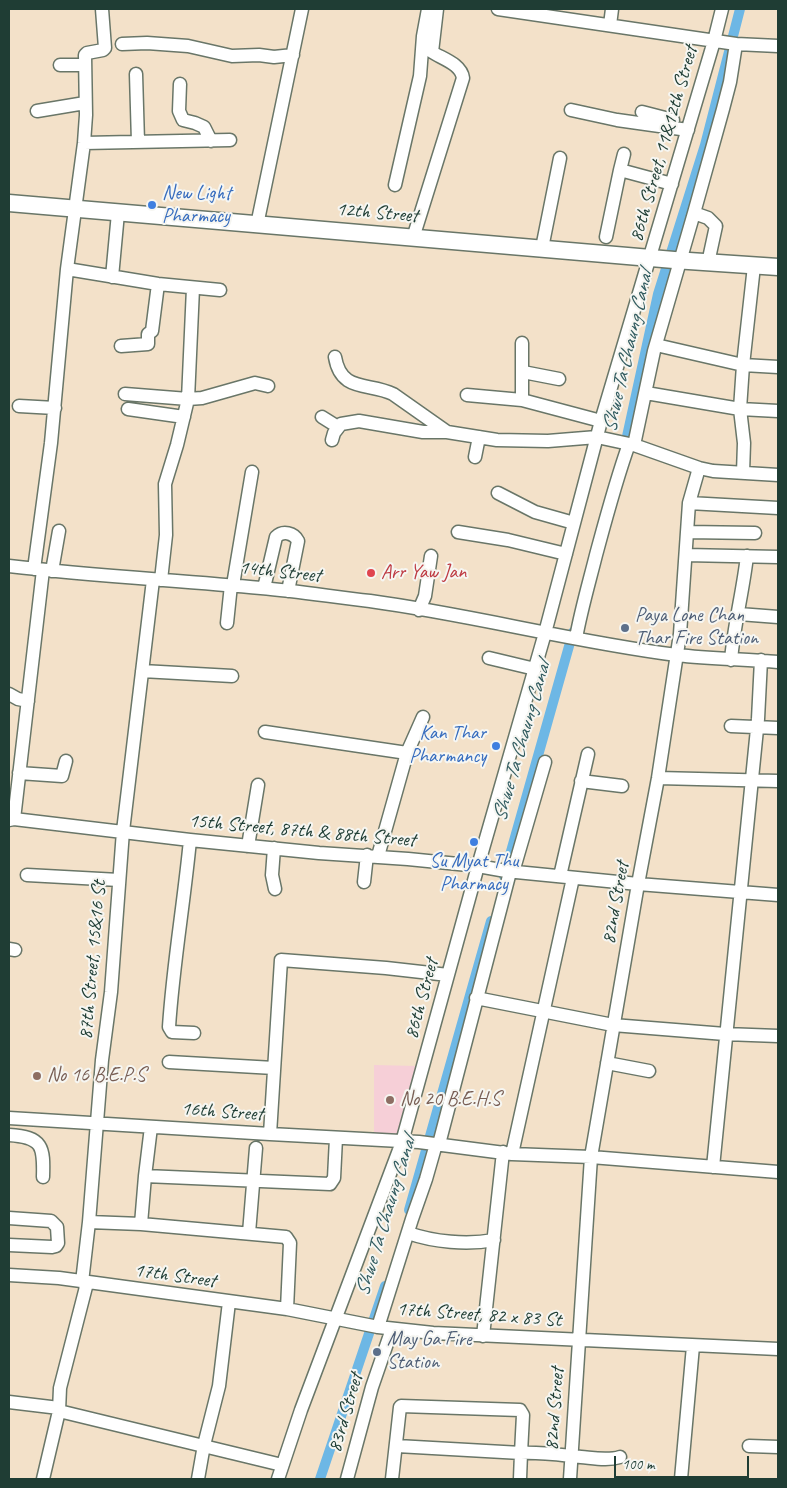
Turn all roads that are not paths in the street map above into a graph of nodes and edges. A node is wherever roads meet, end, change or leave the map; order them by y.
1 (102, 9) edge
2 (302, 9) edge
3 (428, 9) edge
4 (437, 9) edge
5 (500, 9) edge
6 (612, 9) edge
7 (722, 9) edge
8 (610, 25) junction
9 (726, 43) junction
10 (122, 44) dead end
11 (778, 46) edge
12 (427, 52) junction
13 (293, 55) junction
14 (60, 65) dead end
15 (84, 65) junction
16 (136, 74) dead end
17 (180, 84) dead end
18 (85, 102) junction
19 (571, 110) dead end
20 (37, 111) dead end
21 (642, 112) dead end
22 (688, 127) junction
23 (211, 140) junction
24 (230, 140) dead end
25 (138, 142) junction
26 (84, 143) junction
27 (624, 154) dead end
28 (560, 158) dead end
29 (620, 170) junction
30 (672, 184) junction
31 (395, 185) dead end
32 (9, 204) edge
33 (76, 210) junction
34 (118, 213) junction
35 (694, 213) junction
36 (257, 224) junction
37 (606, 237) dead end
38 (413, 238) junction
39 (542, 248) junction
40 (667, 259) junction
41 (708, 262) junction
42 (754, 266) junction
43 (778, 267) edge
44 (68, 269) junction
45 (112, 277) junction
46 (158, 284) junction
47 (193, 288) junction
48 (220, 290) dead end
49 (522, 343) dead end
50 (656, 345) junction
51 (121, 346) dead end
52 (336, 357) dead end
53 (743, 365) junction
54 (778, 367) edge
55 (523, 372) junction
56 (560, 379) dead end
57 (268, 386) dead end
58 (646, 393) junction
59 (125, 394) dead end
60 (467, 395) dead end
61 (188, 398) junction
62 (522, 400) junction
63 (19, 406) dead end
64 (54, 408) junction
65 (128, 409) dead end
66 (740, 409) junction
67 (778, 411) edge
68 (184, 417) junction
69 (322, 417) dead end
70 (601, 421) junction
71 (338, 427) junction
72 (447, 432) junction
73 (597, 437) junction
74 (478, 438) junction
75 (332, 440) dead end
76 (631, 444) junction
77 (475, 457) dead end
78 (699, 468) junction
79 (252, 472) dead end
80 (743, 473) junction
81 (778, 475) edge
82 (498, 493) dead end
83 (689, 503) junction
84 (778, 508) edge
85 (574, 523) junction
86 (59, 531) dead end
87 (458, 532) dead end
88 (687, 532) junction
89 (755, 534) dead end
90 (566, 554) junction
91 (686, 554) junction
92 (431, 556) dead end
93 (747, 556) junction
94 (778, 557) edge
95 (9, 566) edge
96 (43, 570) junction
97 (157, 580) junction
98 (232, 585) junction
99 (264, 588) junction
100 (288, 591) junction
101 (419, 610) junction
102 (739, 614) junction
103 (778, 617) edge
104 (227, 623) dead end
105 (545, 633) junction
106 (576, 638) junction
107 (677, 655) junction
108 (488, 658) dead end
109 (732, 660) junction
110 (761, 660) junction
111 (778, 662) edge
112 (535, 669) junction
113 (142, 671) junction
114 (232, 676) dead end
115 (9, 694) edge
116 (28, 701) junction
117 (423, 717) dead end
118 (732, 726) dead end
119 (757, 726) junction
120 (778, 728) edge
121 (265, 732) dead end
122 (408, 753) junction
123 (588, 754) dead end
124 (66, 761) dead end
125 (545, 762) dead end
126 (19, 773) junction
127 (658, 778) junction
128 (750, 780) junction
129 (581, 781) junction
130 (778, 781) edge
131 (258, 785) dead end
132 (622, 786) dead end
133 (11, 819) edge
134 (123, 831) junction
135 (190, 840) junction
136 (248, 846) junction
137 (274, 848) junction
138 (373, 856) junction
139 (478, 866) junction
140 (506, 871) junction
141 (27, 875) dead end
142 (560, 876) junction
143 (573, 878) junction
144 (119, 880) junction
145 (364, 882) dead end
146 (638, 884) junction
147 (275, 889) dead end
148 (740, 893) junction
149 (778, 895) edge
150 (448, 975) junction
151 (476, 998) junction
152 (543, 1012) junction
153 (613, 1025) junction
154 (194, 1033) dead end
155 (725, 1034) junction
156 (778, 1036) edge
157 (169, 1062) dead end
158 (607, 1063) junction
159 (274, 1068) junction
160 (649, 1072) dead end
161 (9, 1118) edge
162 (96, 1123) junction
163 (151, 1126) junction
164 (270, 1134) junction
165 (9, 1135) edge
166 (336, 1138) junction
167 (402, 1142) junction
168 (436, 1144) junction
169 (256, 1148) dead end
170 (508, 1153) junction
171 (591, 1157) junction
172 (713, 1167) junction
173 (778, 1172) edge
174 (145, 1176) junction
175 (43, 1177) dead end
176 (253, 1181) junction
177 (9, 1218) edge
178 (89, 1222) junction
179 (141, 1224) junction
180 (249, 1233) junction
181 (408, 1233) junction
182 (494, 1240) junction
183 (9, 1245) edge
184 (9, 1275) edge
185 (84, 1283) junction
186 (229, 1302) junction
187 (287, 1309) junction
188 (336, 1319) junction
189 (352, 1322) joint
190 (378, 1327) junction
191 (392, 1329) junction
192 (483, 1336) junction
193 (578, 1340) junction
194 (693, 1346) junction
195 (778, 1350) edge
196 (9, 1402) edge
197 (59, 1410) junction
198 (204, 1445) junction
199 (397, 1446) junction
200 (749, 1446) dead end
201 (778, 1447) edge
202 (521, 1453) junction
203 (570, 1456) junction
204 (620, 1457) dead end
205 (282, 1465) junction
206 (43, 1479) edge
207 (198, 1479) edge
208 (278, 1479) edge
209 (347, 1479) edge
210 (392, 1479) edge
211 (520, 1479) edge
212 (570, 1479) edge
213 (681, 1479) edge

1 - 15 street
2 - 13 street
3 - 12 street
4 - 12 street
5 - 8 street
6 - 8 street
7 - 9 street
8 - 9 street
9 - 11 street
9 - 22 street, 86th Street, 11&12th Street
9 - 35 street
10 - 13 street
12 - 31 street
12 - 38 street
13 - 36 street
14 - 15 street
15 - 18 street
16 - 25 street
17 - 23 street
18 - 20 street
18 - 26 street
19 - 22 street
21 - 22 street
22 - 30 street, 86th Street, 11&12th Street
23 - 24 street
23 - 25 street
25 - 26 street
26 - 33 street
27 - 29 street
28 - 39 street
29 - 30 street
29 - 37 street
30 - 40 street, 86th Street, 11&12th Street
32 - 33 main road, 12th Street
33 - 34 main road, 12th Street
33 - 44 street
34 - 36 main road, 12th Street
34 - 45 street
35 - 40 street
35 - 41 street
36 - 38 main road, 12th Street
38 - 39 main road, 12th Street
39 - 40 main road, 12th Street
40 - 41 main road, 12th Street
40 - 50 street
40 - 70 street, 86th Street
41 - 42 main road, 12th Street
42 - 43 main road, 12th Street
42 - 53 street
44 - 45 street
44 - 64 street
45 - 46 street
46 - 47 street
46 - 51 street
47 - 48 street
47 - 61 street, 87th Street, 15&16 St
49 - 55 street
50 - 53 street
50 - 58 street
52 - 72 street
53 - 54 street
53 - 66 street
55 - 56 street
55 - 62 street
57 - 61 street
58 - 66 street
58 - 76 street
59 - 61 street
60 - 62 street
61 - 68 street, 87th Street, 15&16 St
62 - 70 street
63 - 64 street
64 - 96 street
65 - 68 street
66 - 67 street
66 - 80 street
68 - 97 street, 87th Street, 15&16 St
69 - 71 street
70 - 73 street, 86th Street
71 - 72 street
71 - 75 street
72 - 74 street
73 - 74 street
73 - 76 street
73 - 85 street, 86th Street
74 - 77 street
76 - 78 street
76 - 106 street
78 - 80 street
78 - 83 street, 82nd Street
79 - 98 street
80 - 81 street
82 - 85 street
83 - 84 street
83 - 88 street, 82nd Street
85 - 90 street, 86th Street
86 - 96 street
87 - 90 street
88 - 89 street
88 - 91 street, 82nd Street
90 - 105 street, 86th Street
91 - 93 street
91 - 107 street, 82nd Street
92 - 101 street
93 - 94 street
93 - 102 street
95 - 96 street, 14th Street
96 - 97 street, 14th Street
96 - 116 street
97 - 98 street, 14th Street
97 - 113 street, 87th Street, 15&16 St
98 - 99 street, 14th Street
98 - 104 street
99 - 100 street, 14th Street
99 - 100 street
100 - 101 street, 14th Street
101 - 105 street, 14th Street
102 - 103 street
102 - 109 street
105 - 106 street, 14th Street
105 - 112 street, 86th Street
106 - 107 street, 14th Street
107 - 109 street, 14th Street
107 - 127 street, 82nd Street
108 - 112 street
109 - 110 street, 14th Street
110 - 111 street, 14th Street
110 - 119 street
112 - 139 street, 86th Street
113 - 114 street
113 - 134 street, 87th Street, 15&16 St
115 - 116 street
116 - 126 street
117 - 122 street
118 - 119 street
119 - 120 street
119 - 128 street
121 - 122 street
122 - 138 street
123 - 129 street
124 - 126 street
125 - 140 street
126 - 133 street
127 - 128 street
127 - 146 street, 82nd Street
128 - 130 street
128 - 148 street
129 - 132 street
129 - 142 street
131 - 136 street
133 - 134 street, 15th Street, 87th & 88th Street
134 - 135 street, 15th Street, 87th & 88th Street
134 - 144 street, 87th Street, 15&16 St
135 - 136 street, 15th Street, 87th & 88th Street
135 - 154 street
136 - 137 street, 15th Street, 87th & 88th Street
137 - 138 street, 15th Street, 87th & 88th Street
137 - 147 street
138 - 139 street, 15th Street, 87th & 88th Street
138 - 145 street
139 - 140 street, 15th Street, 87th & 88th Street
139 - 150 street, 86th Street
140 - 142 street, 15th Street, 87th & 88th Street
140 - 151 street
141 - 144 street
142 - 143 street, 15th Street, 87th & 88th Street
143 - 146 street, 15th Street, 87th & 88th Street
143 - 152 street
144 - 162 street, 87th Street, 15&16 St
146 - 148 street, 15th Street, 87th & 88th Street
146 - 153 street, 82nd Street
148 - 149 street, 15th Street, 87th & 88th Street
148 - 155 street
150 - 159 street
150 - 167 street, 86th Street
151 - 152 street
151 - 168 street
152 - 153 street
152 - 170 street
153 - 155 street
153 - 158 street, 82nd Street
155 - 156 street
155 - 172 street
157 - 159 street
158 - 160 street
158 - 171 street, 82nd Street
159 - 164 street
161 - 162 street, 16th Street
162 - 163 street, 16th Street
162 - 178 street, 87th Street, 15&16 St
163 - 164 street, 16th Street
163 - 174 street
164 - 166 street, 16th Street
165 - 175 street
166 - 167 street, 16th Street
166 - 176 street
167 - 168 street, 16th Street
167 - 188 street, 86th Street
168 - 170 street, 16th Street
168 - 181 street
169 - 176 street
170 - 171 street, 16th Street
170 - 182 street
171 - 172 street, 16th Street
171 - 193 street, 82nd Street
172 - 173 street, 16th Street
174 - 176 street
174 - 179 street
176 - 180 street
177 - 183 street
178 - 179 street
178 - 185 street, 87th Street, 15&16 St
179 - 180 street
180 - 187 street
181 - 182 street
181 - 190 street
182 - 192 street
184 - 185 street, 17th Street
185 - 186 street, 17th Street
185 - 197 street, 87th Street, 15&16 St
186 - 187 street, 17th Street
186 - 198 street
187 - 188 street, 17th Street
188 - 189 street, 17th Street
188 - 205 street, 86th Street
189 - 190 street, 17th Street, 82 x 83 St
190 - 191 street, 17th Street, 82 x 83 St
191 - 192 street, 17th Street, 82 x 83 St
191 - 209 street, 83rd Street
192 - 193 street, 17th Street, 82 x 83 St
193 - 194 street, 17th Street, 82 x 83 St
193 - 203 street, 82nd Street
194 - 195 street, 17th Street, 82 x 83 St
194 - 213 street
196 - 197 street
197 - 198 street
197 - 206 street, 87th Street, 15&16 St
198 - 205 street
198 - 207 street
199 - 202 street
199 - 202 street
199 - 210 street
200 - 201 street
202 - 203 street
202 - 211 street
203 - 204 street
203 - 212 street, 82nd Street
205 - 208 street, 86th Street

